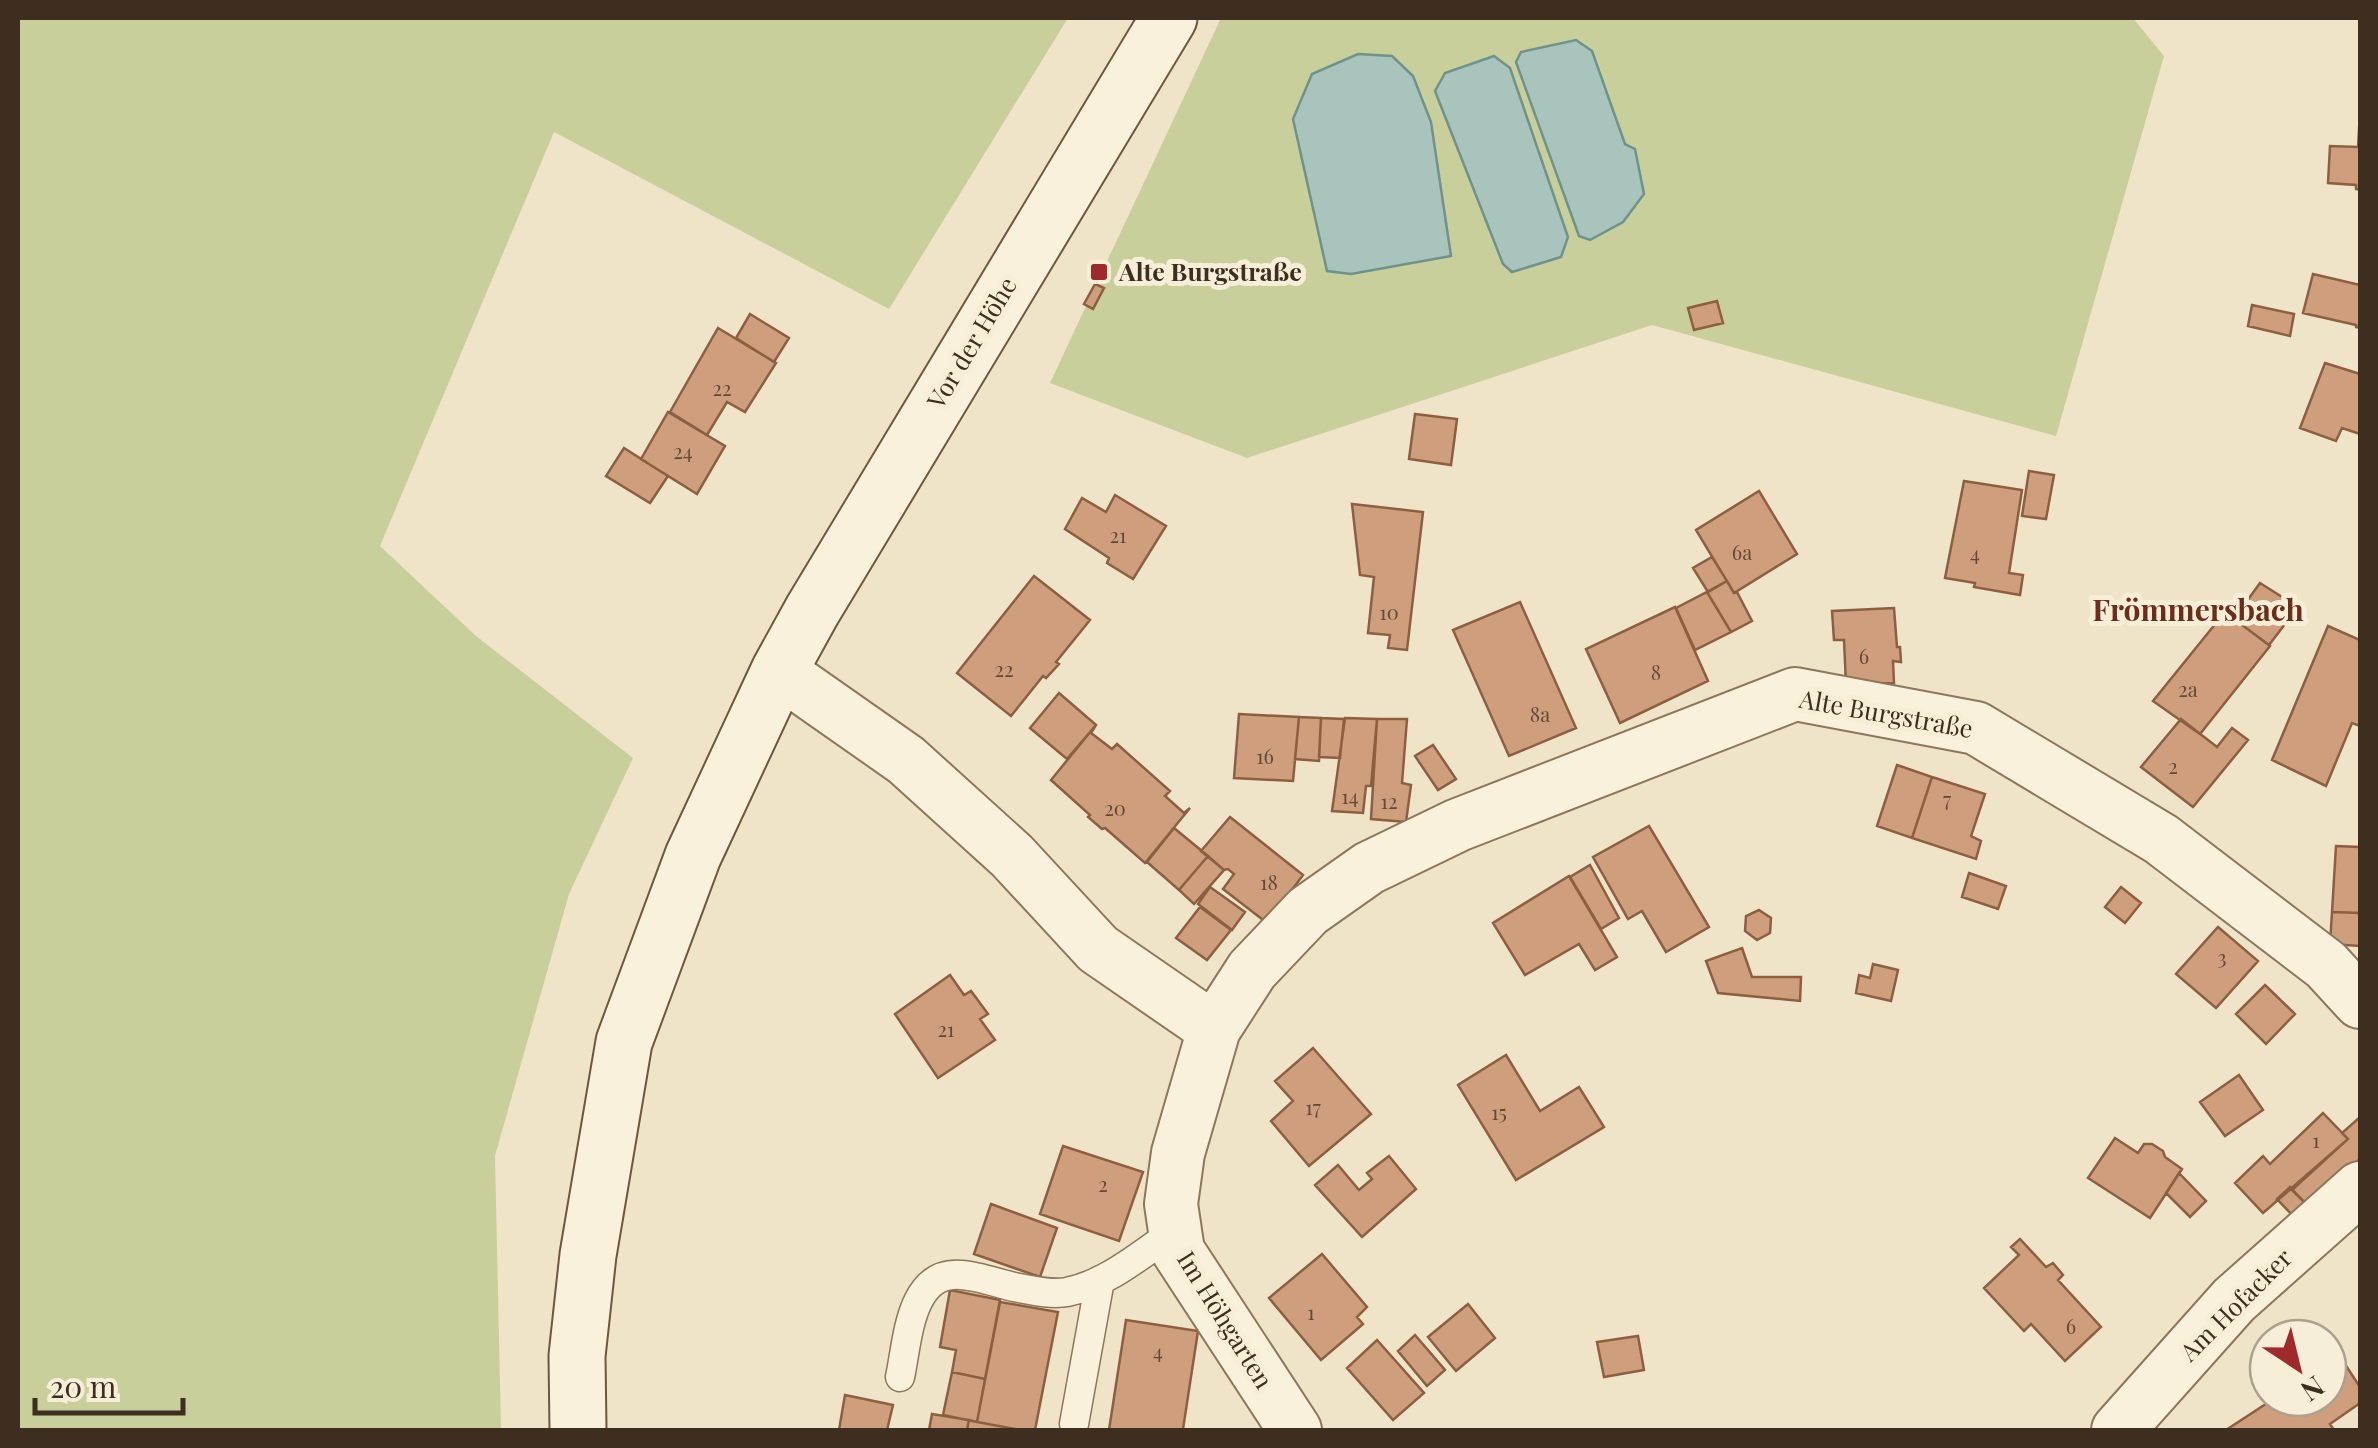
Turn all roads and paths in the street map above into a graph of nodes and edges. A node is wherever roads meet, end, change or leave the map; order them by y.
1 (1169, 18) edge
2 (779, 670) junction
3 (2360, 1002) edge
4 (1214, 1029) junction
5 (2360, 1188) edge
6 (1175, 1231) junction
7 (1100, 1280) junction
8 (900, 1376) dead end
9 (1074, 1424) dead end
10 (578, 1430) edge
11 (1295, 1430) edge
12 (2118, 1430) edge

1 - 2 main road, Vor der Höhe
2 - 4 street
2 - 10 main road, Vor der Höhe
3 - 4 street, Alte Burgstraße
4 - 6 street, Im Höhgarten
5 - 12 street, Am Hofacker
6 - 7 lane
6 - 11 street, Im Höhgarten
7 - 8 lane
7 - 9 lane

